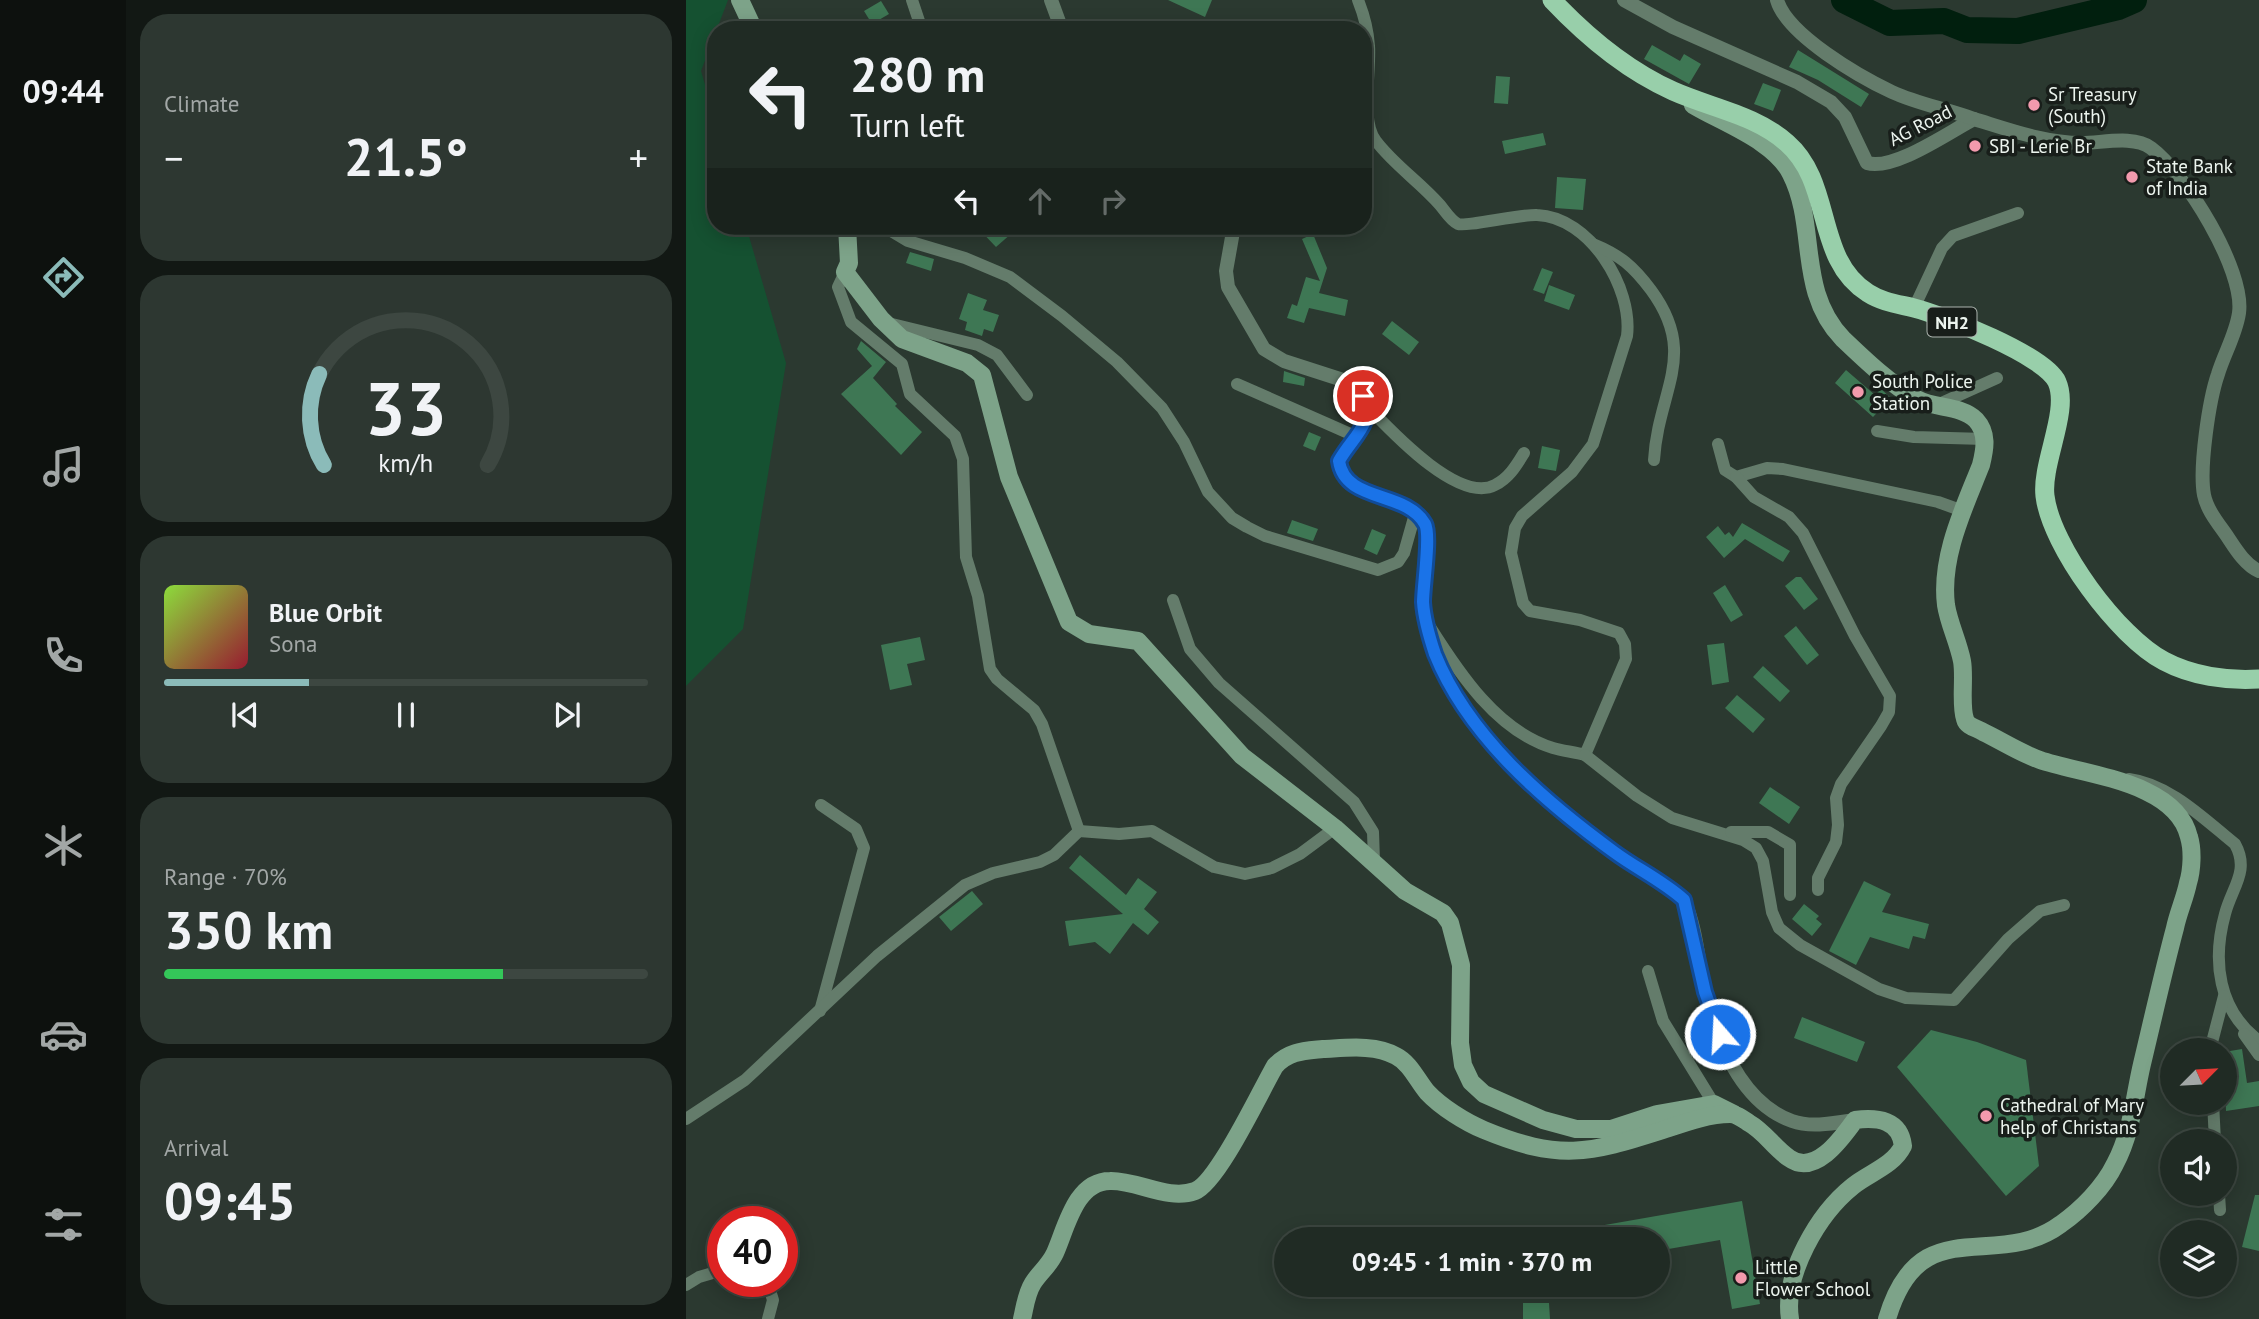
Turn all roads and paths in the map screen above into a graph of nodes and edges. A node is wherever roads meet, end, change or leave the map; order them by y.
1 (740, 0) edge
2 (912, 0) edge
3 (1051, 0) edge
4 (1358, 0) edge
5 (1552, 0) edge
6 (1624, 0) edge
7 (1777, 0) edge
8 (750, 21) edge
9 (919, 21) edge
10 (1059, 21) edge
11 (1363, 21) edge
12 (1641, 75) junction
13 (1974, 119) junction
14 (1372, 134) edge
15 (2018, 213) dead end
16 (847, 235) edge
17 (898, 235) edge
18 (1232, 235) edge
19 (1589, 243) junction
20 (845, 272) junction
21 (1914, 308) junction
22 (885, 322) junction
23 (1997, 378) dead end
24 (1237, 384) dead end
25 (1027, 395) dead end
26 (1934, 406) junction
27 (1368, 408) junction
28 (1877, 430) dead end
29 (1355, 436) junction
30 (1984, 439) junction
31 (1718, 444) dead end
32 (1524, 453) dead end
33 (1654, 460) dead end
34 (1736, 477) junction
35 (1963, 511) junction
36 (1415, 513) junction
37 (2259, 571) edge
38 (1173, 600) dead end
39 (1427, 624) junction
40 (2259, 679) edge
41 (1585, 755) junction
42 (2114, 778) junction
43 (821, 806) dead end
44 (1335, 828) junction
45 (1079, 831) junction
46 (1720, 833) junction
47 (1374, 861) junction
48 (1818, 890) dead end
49 (1790, 895) dead end
50 (2064, 905) dead end
51 (1648, 971) dead end
52 (2224, 996) junction
53 (820, 1011) junction
54 (2239, 1024) junction
55 (2259, 1034) edge
56 (2213, 1038) edge
57 (2259, 1041) edge
58 (2259, 1055) edge
59 (1714, 1104) junction
60 (1734, 1114) junction
61 (686, 1119) edge
62 (1855, 1120) junction
63 (2220, 1206) edge
64 (2220, 1210) dead end
65 (707, 1275) edge
66 (686, 1285) edge
67 (771, 1297) edge
68 (768, 1319) edge
69 (1022, 1319) edge
70 (1790, 1319) edge
71 (1887, 1319) edge

1 - 8 main road
2 - 9 street
3 - 10 street
4 - 11 street
5 - 12 highway, NH2
6 - 13 street, AG Road
7 - 13 street
12 - 21 highway, NH2
12 - 26 main road
13 - 37 street, AG Road
14 - 19 street
15 - 21 street
16 - 20 main road
17 - 36 street
18 - 27 street
19 - 33 street
19 - 41 street
20 - 22 main road
20 - 45 street
21 - 40 highway, NH2
22 - 25 street
22 - 44 main road
23 - 26 street
24 - 29 street
26 - 30 main road
27 - 29 street
27 - 32 street
28 - 30 street
29 - 36 street
30 - 35 main road
31 - 34 street
34 - 35 street
34 - 48 street
35 - 42 main road
36 - 39 street
38 - 47 street
39 - 41 street
39 - 62 street
41 - 46 street
42 - 52 street
42 - 71 main road
43 - 53 street
44 - 45 street
44 - 47 main road
45 - 53 street
46 - 49 street
46 - 50 street
47 - 59 main road
51 - 59 street
52 - 54 street
52 - 56 street
53 - 61 street
54 - 55 street
54 - 57 street
54 - 58 street
59 - 60 main road
60 - 62 main road
60 - 69 main road
62 - 70 main road
63 - 64 street
65 - 66 street
67 - 68 street

